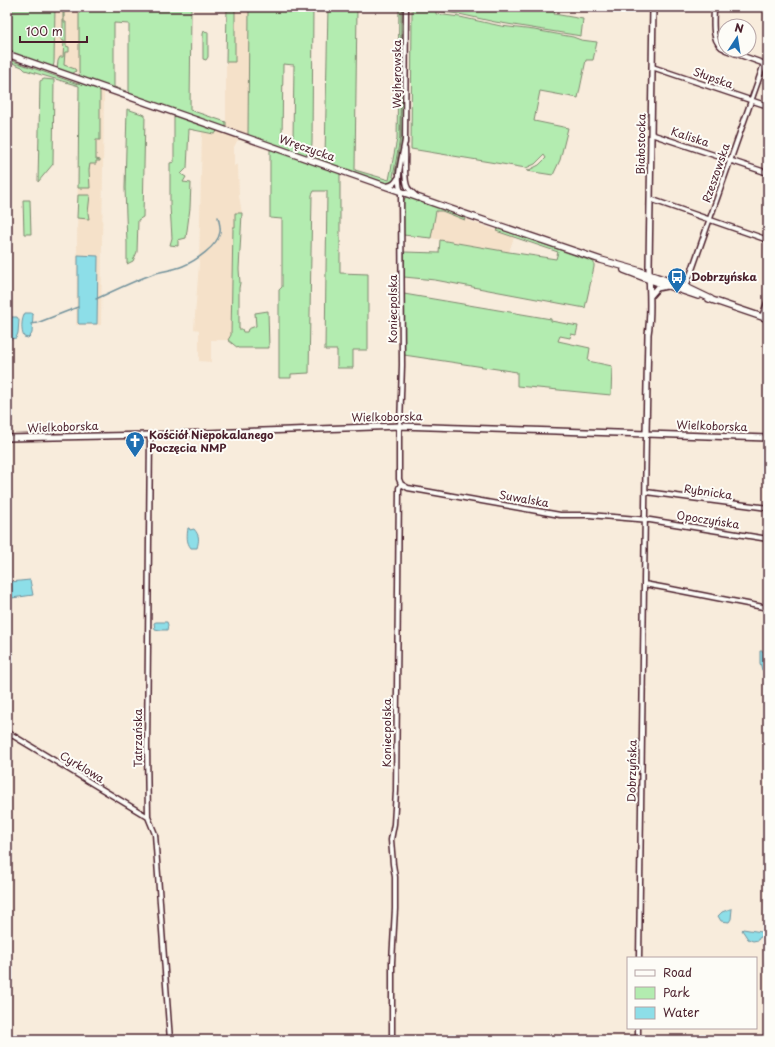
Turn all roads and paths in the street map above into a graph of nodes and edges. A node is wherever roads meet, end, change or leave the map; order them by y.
1 (406, 7) edge
2 (653, 7) edge
3 (714, 7) edge
4 (717, 42) edge
5 (7, 54) edge
6 (748, 58) edge
7 (766, 65) edge
8 (652, 66) junction
9 (751, 100) junction
10 (768, 106) edge
11 (651, 134) junction
12 (405, 140) junction
13 (730, 160) junction
14 (768, 173) edge
15 (398, 177) junction
16 (406, 180) junction
17 (384, 186) junction
18 (401, 192) junction
19 (418, 198) junction
20 (650, 199) junction
21 (710, 220) junction
22 (768, 240) edge
23 (649, 277) junction
24 (667, 286) junction
25 (686, 287) junction
26 (650, 297) junction
27 (710, 299) junction
28 (768, 300) edge
29 (762, 317) junction
30 (768, 319) edge
31 (400, 426) junction
32 (646, 434) junction
33 (150, 435) junction
34 (7, 438) edge
35 (768, 438) edge
36 (401, 484) junction
37 (646, 492) junction
38 (768, 508) edge
39 (645, 520) junction
40 (768, 538) edge
41 (644, 584) junction
42 (768, 608) edge
43 (7, 732) edge
44 (148, 817) junction
45 (639, 957) edge
46 (638, 1029) edge
47 (170, 1040) edge
48 (392, 1040) edge
49 (638, 1040) edge

1 - 12 street, Wejherowska
2 - 8 street, Białostocka
3 - 4 street
5 - 17 main road, Wręczycka
6 - 7 street
7 - 9 street, Rzeszowska
8 - 9 street, Słupska
8 - 11 street, Białostocka
9 - 10 street, Słupska
9 - 13 street, Rzeszowska
11 - 13 street, Kaliska
11 - 20 street, Białostocka
12 - 15 street, Wejherowska
12 - 16 street, Wejherowska
13 - 14 street, Kaliska
13 - 21 street, Rzeszowska
15 - 17 street
15 - 18 street
16 - 18 street
16 - 19 street
17 - 18 main road, Wręczycka
18 - 19 main road, Wręczycka
18 - 31 street, Koniecpolska
19 - 23 main road, Wręczycka
20 - 21 street
20 - 23 street, Białostocka
21 - 22 street
21 - 25 street, Rzeszowska
23 - 24 main road, Wręczycka
23 - 25 main road, Wręczycka
23 - 26 street, Dobrzyńska
24 - 26 street
24 - 27 main road, Wręczycka
25 - 27 main road, Wręczycka
26 - 32 street, Dobrzyńska
27 - 29 main road, Wręczycka
28 - 29 street
29 - 30 main road, Wręczycka
31 - 32 street, Wielkoborska
31 - 33 street, Wielkoborska
31 - 36 street, Koniecpolska
32 - 35 street, Wielkoborska
32 - 37 street, Dobrzyńska
33 - 34 street, Wielkoborska
33 - 44 street, Tatrzańska
36 - 39 street, Suwalska
36 - 48 street, Koniecpolska
37 - 38 street, Rybnicka
37 - 39 street, Dobrzyńska
39 - 40 street, Opoczyńska
39 - 41 street, Dobrzyńska
41 - 42 street
41 - 45 street, Dobrzyńska
43 - 44 street, Cyrklowa
44 - 47 street, Tatrzańska
46 - 49 street

